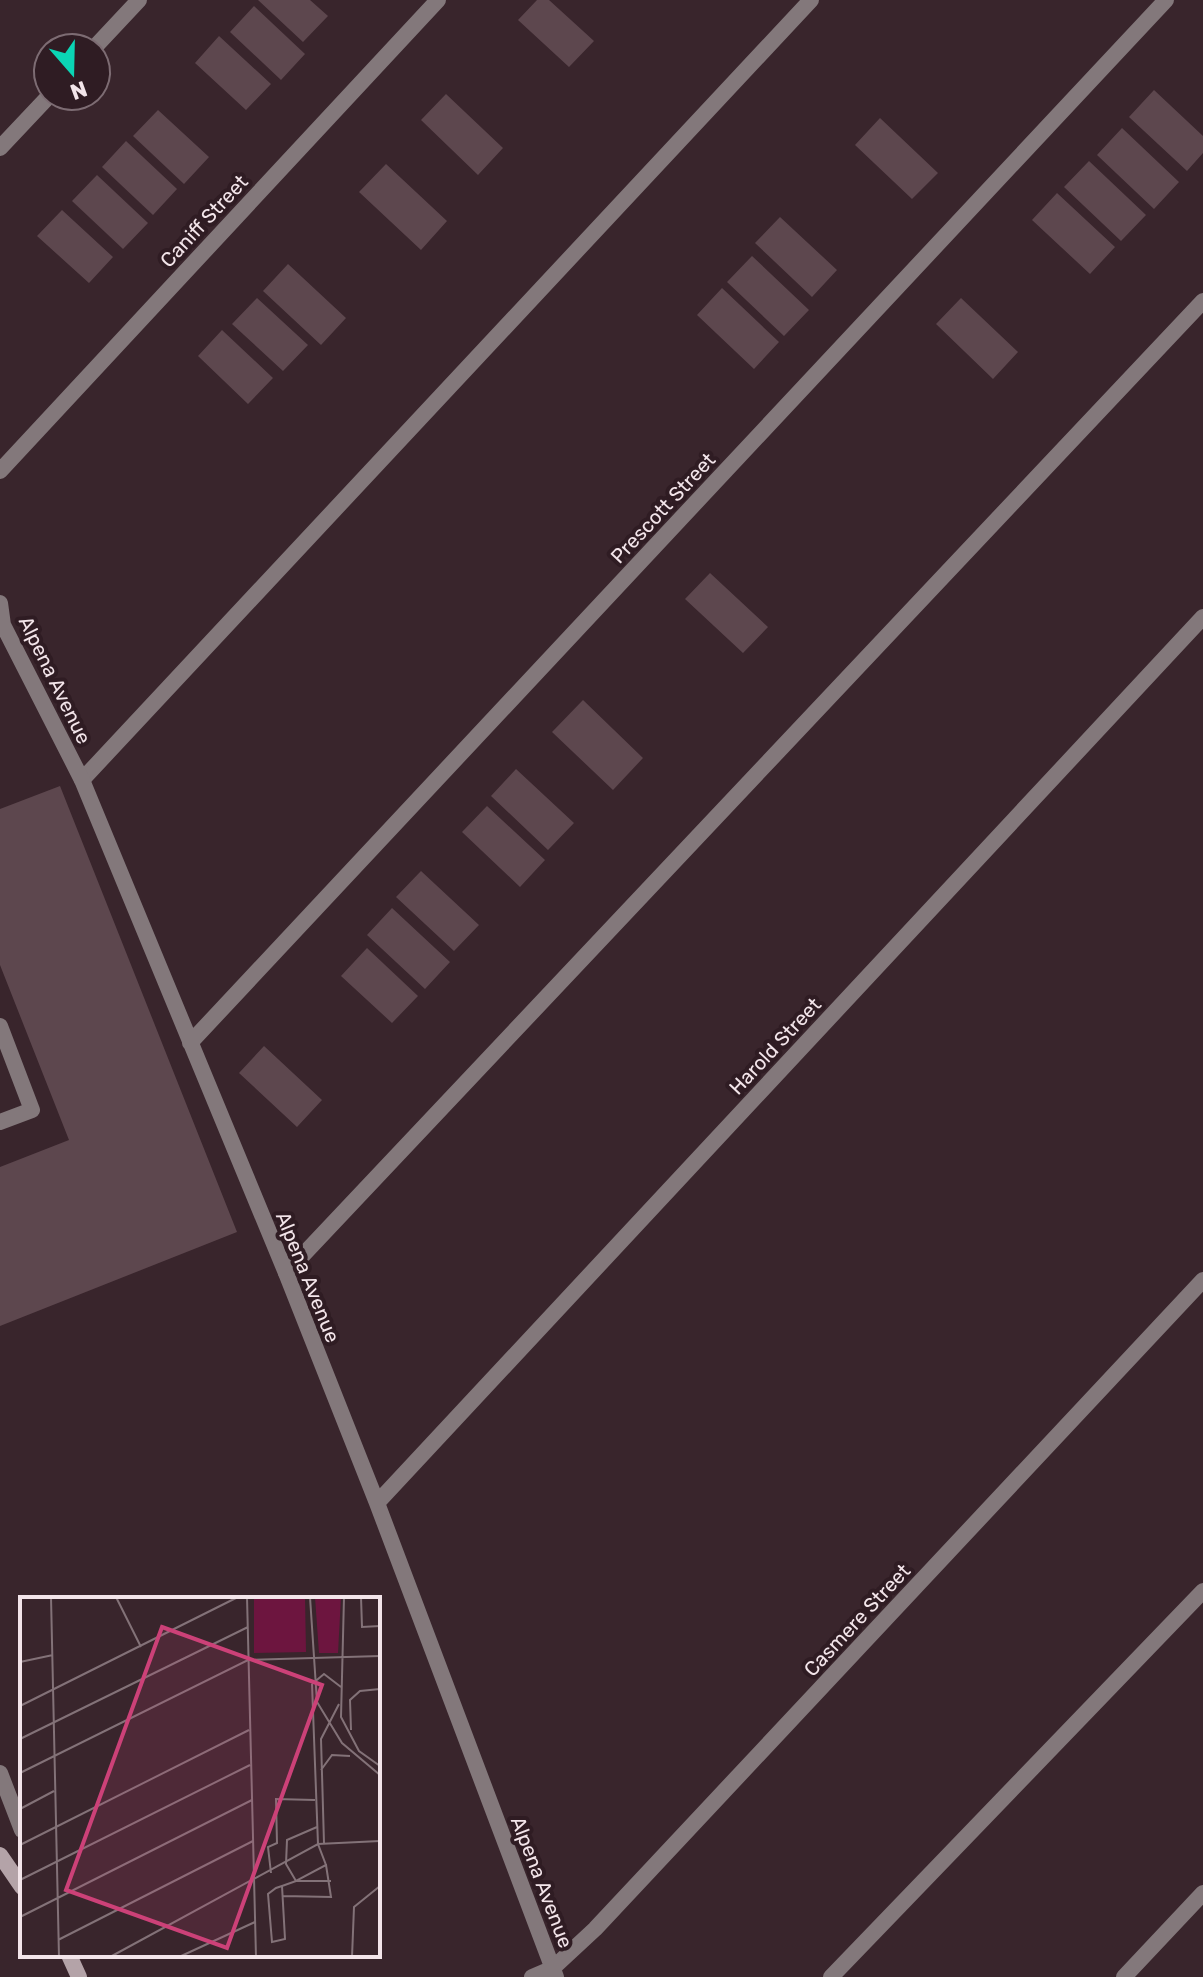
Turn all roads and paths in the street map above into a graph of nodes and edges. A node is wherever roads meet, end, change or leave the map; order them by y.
1 (139, 0) edge
2 (438, 0) edge
3 (811, 0) edge
4 (1166, 0) edge
5 (109, 32) edge
6 (34, 112) edge
7 (0, 148) edge
8 (1203, 301) edge
9 (0, 471) edge
10 (0, 603) edge
11 (1203, 617) edge
12 (82, 780) junction
13 (0, 1026) edge
14 (190, 1043) junction
15 (0, 1122) edge
16 (286, 1273) junction
17 (1203, 1280) edge
18 (377, 1503) junction
19 (1203, 1591) edge
20 (0, 1773) edge
21 (20, 1825) edge
22 (0, 1855) edge
23 (20, 1884) edge
24 (1203, 1893) edge
25 (70, 1962) edge
26 (554, 1973) edge
27 (79, 1977) edge
28 (532, 1977) edge
29 (831, 1977) edge
30 (1124, 1977) edge

1 - 5 street
2 - 9 street, Caniff Street
3 - 12 street
4 - 14 street, Prescott Street
6 - 7 street
8 - 16 street
10 - 12 street, Alpena Avenue
11 - 18 street, Harold Street
12 - 14 street, Alpena Avenue
13 - 15 street
14 - 16 street, Alpena Avenue
16 - 18 street, Alpena Avenue
17 - 26 street, Casmere Street
18 - 26 street, Alpena Avenue
19 - 29 street
20 - 21 street
22 - 23 main road
24 - 30 street
25 - 27 main road
26 - 28 street, Casmere Street

